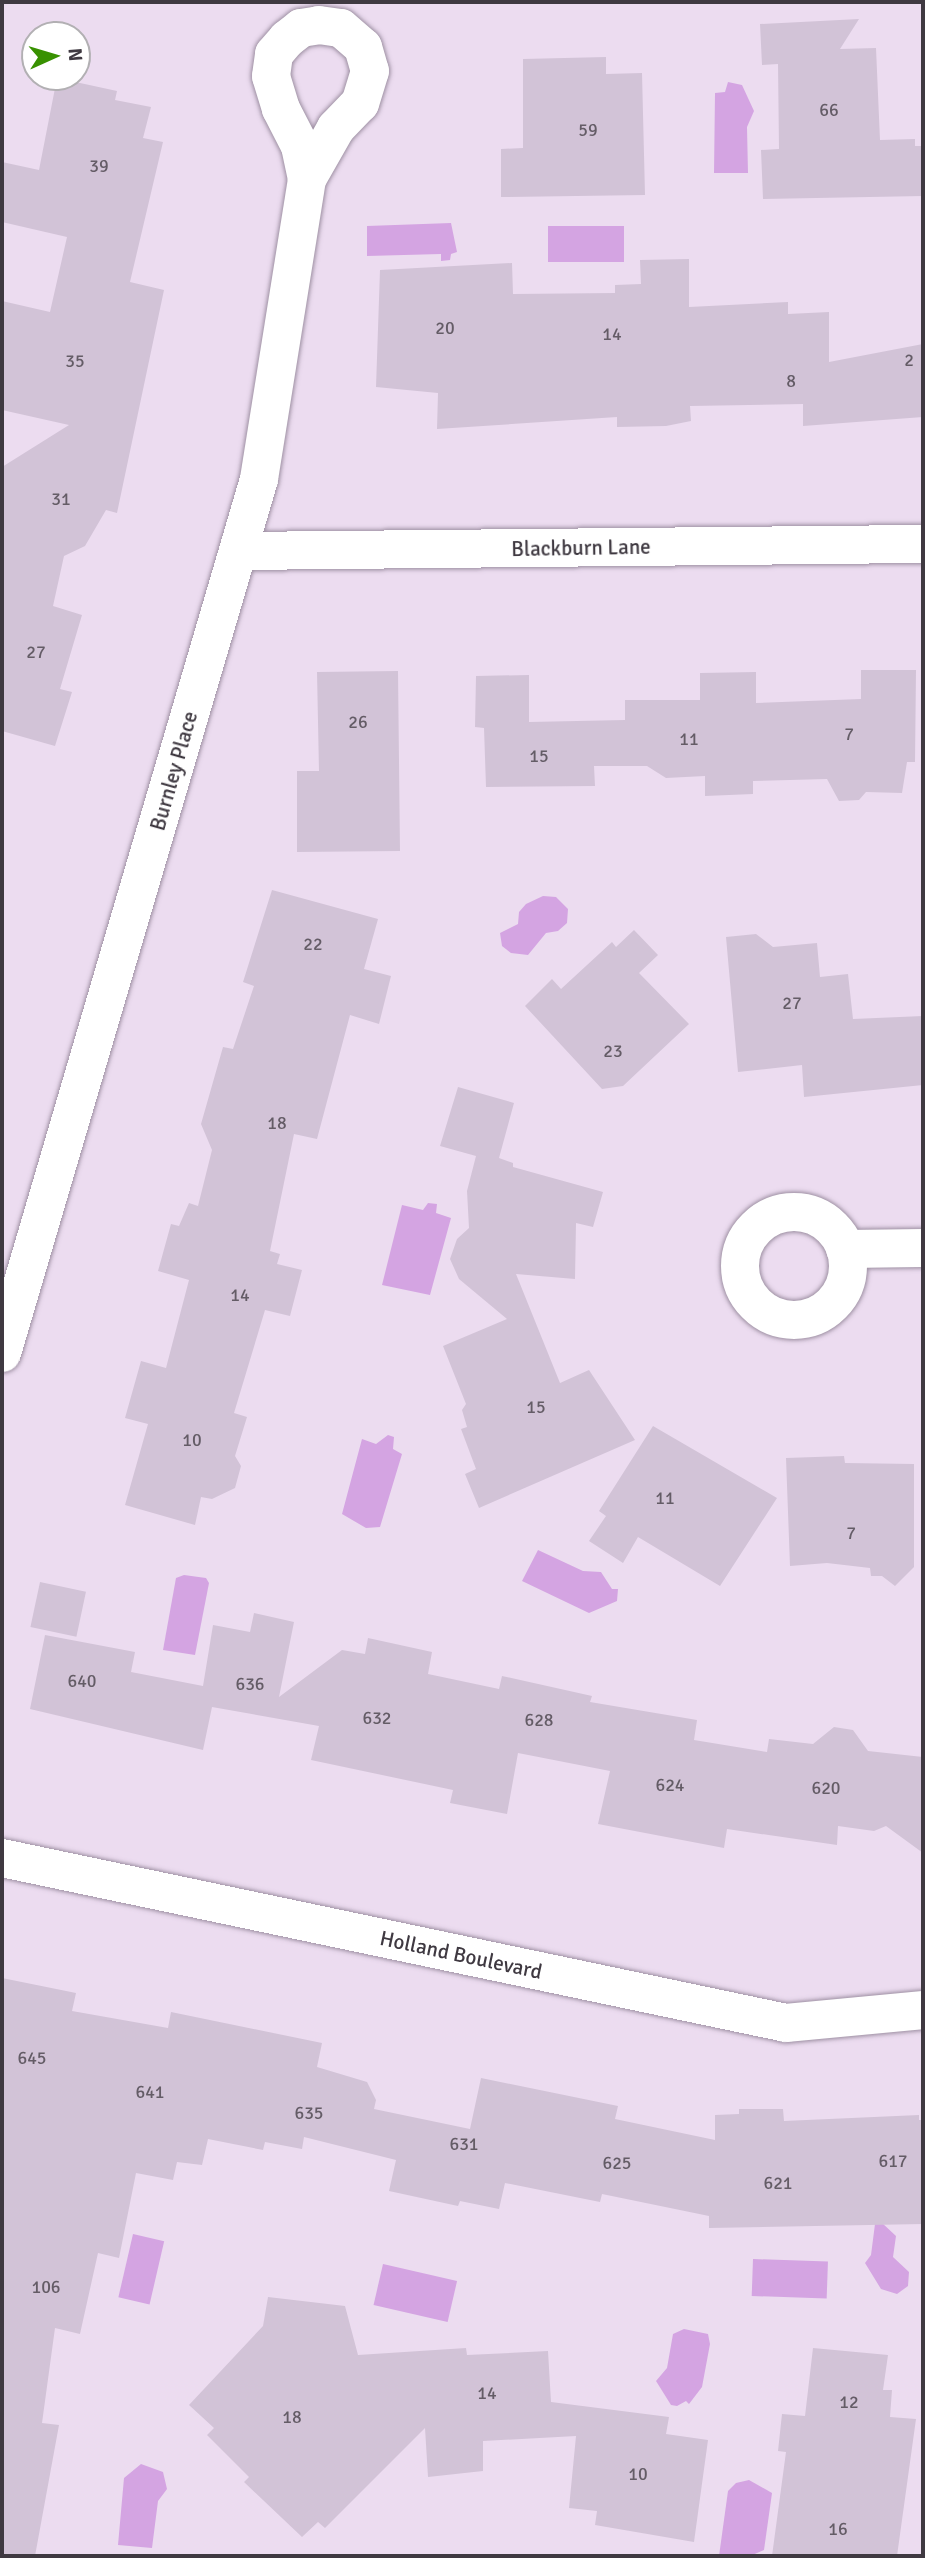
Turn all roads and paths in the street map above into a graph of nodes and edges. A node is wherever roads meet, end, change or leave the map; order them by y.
1 (307, 178) dead end
2 (923, 544) edge
3 (239, 551) junction
4 (923, 1248) edge
5 (845, 1249) dead end
6 (2, 1353) edge
7 (2, 1858) edge
8 (923, 2010) edge

1 - 3 street, Burnley Place
2 - 3 street, Blackburn Lane
3 - 6 street, Burnley Place
4 - 5 street
7 - 8 street, Holland Boulevard

